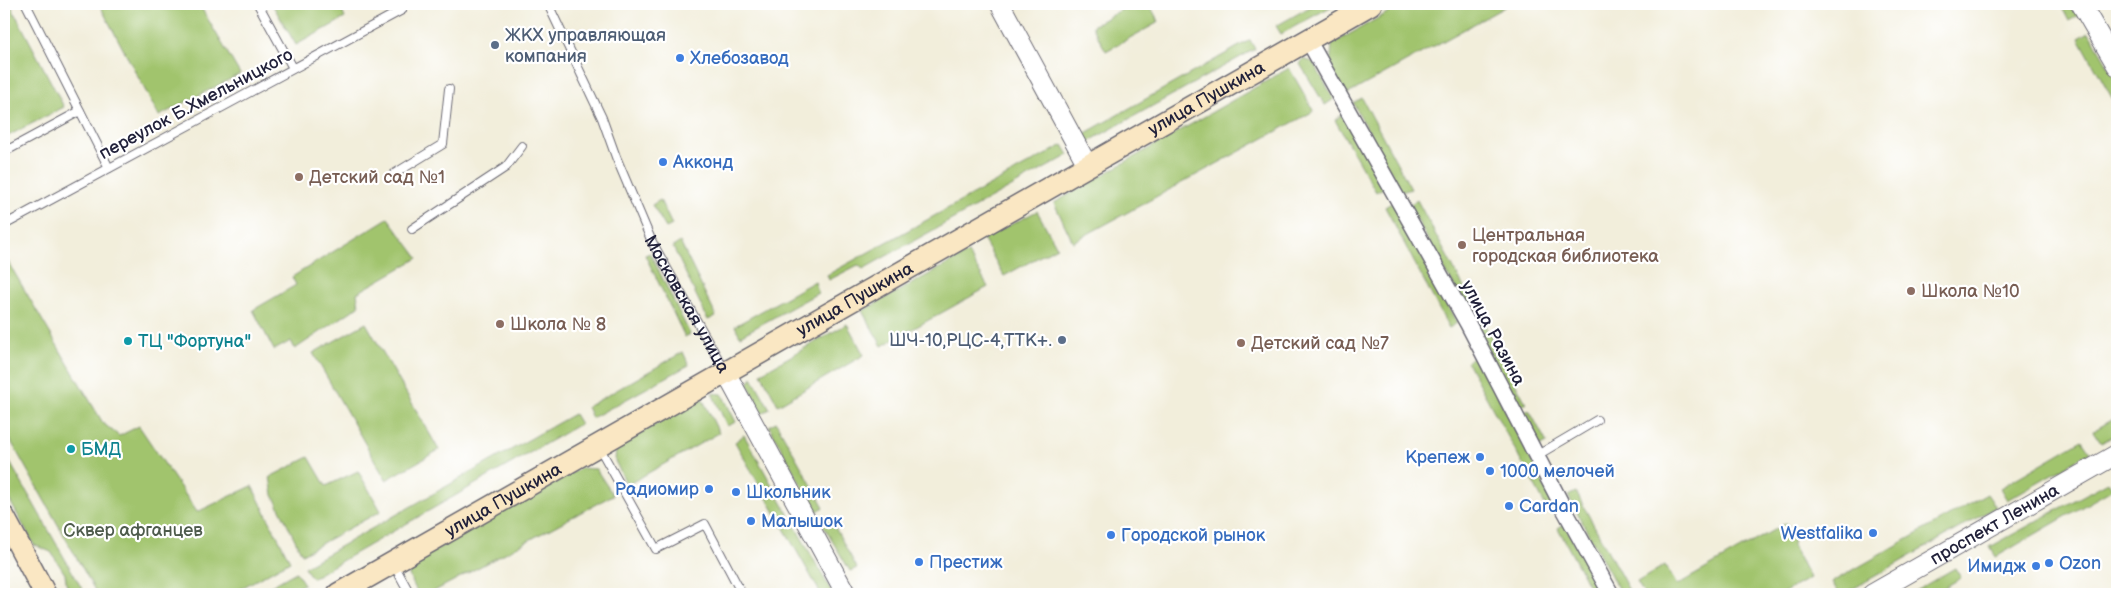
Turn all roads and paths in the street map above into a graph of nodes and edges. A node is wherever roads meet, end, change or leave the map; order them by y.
1 (26, 4) edge
2 (258, 4) edge
3 (548, 4) edge
4 (1000, 4) edge
5 (1371, 4) edge
6 (2081, 4) edge
7 (402, 10) dead end
8 (1308, 40) junction
9 (2117, 66) edge
10 (293, 68) junction
11 (449, 89) dead end
12 (80, 111) junction
13 (522, 146) dead end
14 (4, 152) edge
15 (1088, 166) junction
16 (109, 168) junction
17 (394, 174) dead end
18 (4, 225) edge
19 (412, 229) dead end
20 (726, 373) junction
21 (1596, 420) dead end
22 (598, 446) junction
23 (2117, 454) edge
24 (1536, 456) junction
25 (4, 517) edge
26 (393, 563) junction
27 (45, 594) edge
28 (338, 594) edge
29 (410, 594) edge
30 (742, 594) edge
31 (846, 594) edge
32 (1611, 594) edge
33 (1872, 594) edge

1 - 12 lane
2 - 10 lane
3 - 20 lane, Московская улица
4 - 15 street
5 - 8 main road, улица Пушкина
6 - 9 street
7 - 10 lane, переулок Б.Хмельницкого
8 - 15 main road, улица Пушкина
8 - 24 street, улица Разина
10 - 16 lane, переулок Б.Хмельницкого
11 - 17 lane
12 - 14 lane
12 - 16 lane
13 - 19 lane
15 - 20 main road, улица Пушкина
16 - 18 lane, переулок Б.Хмельницкого
20 - 22 main road, улица Пушкина
20 - 31 street, Московская улица
21 - 24 lane
22 - 26 main road, улица Пушкина
22 - 30 lane
23 - 33 street, проспект Ленина
24 - 32 street, улица Разина
25 - 27 main road
26 - 28 main road, улица Пушкина
26 - 29 lane

